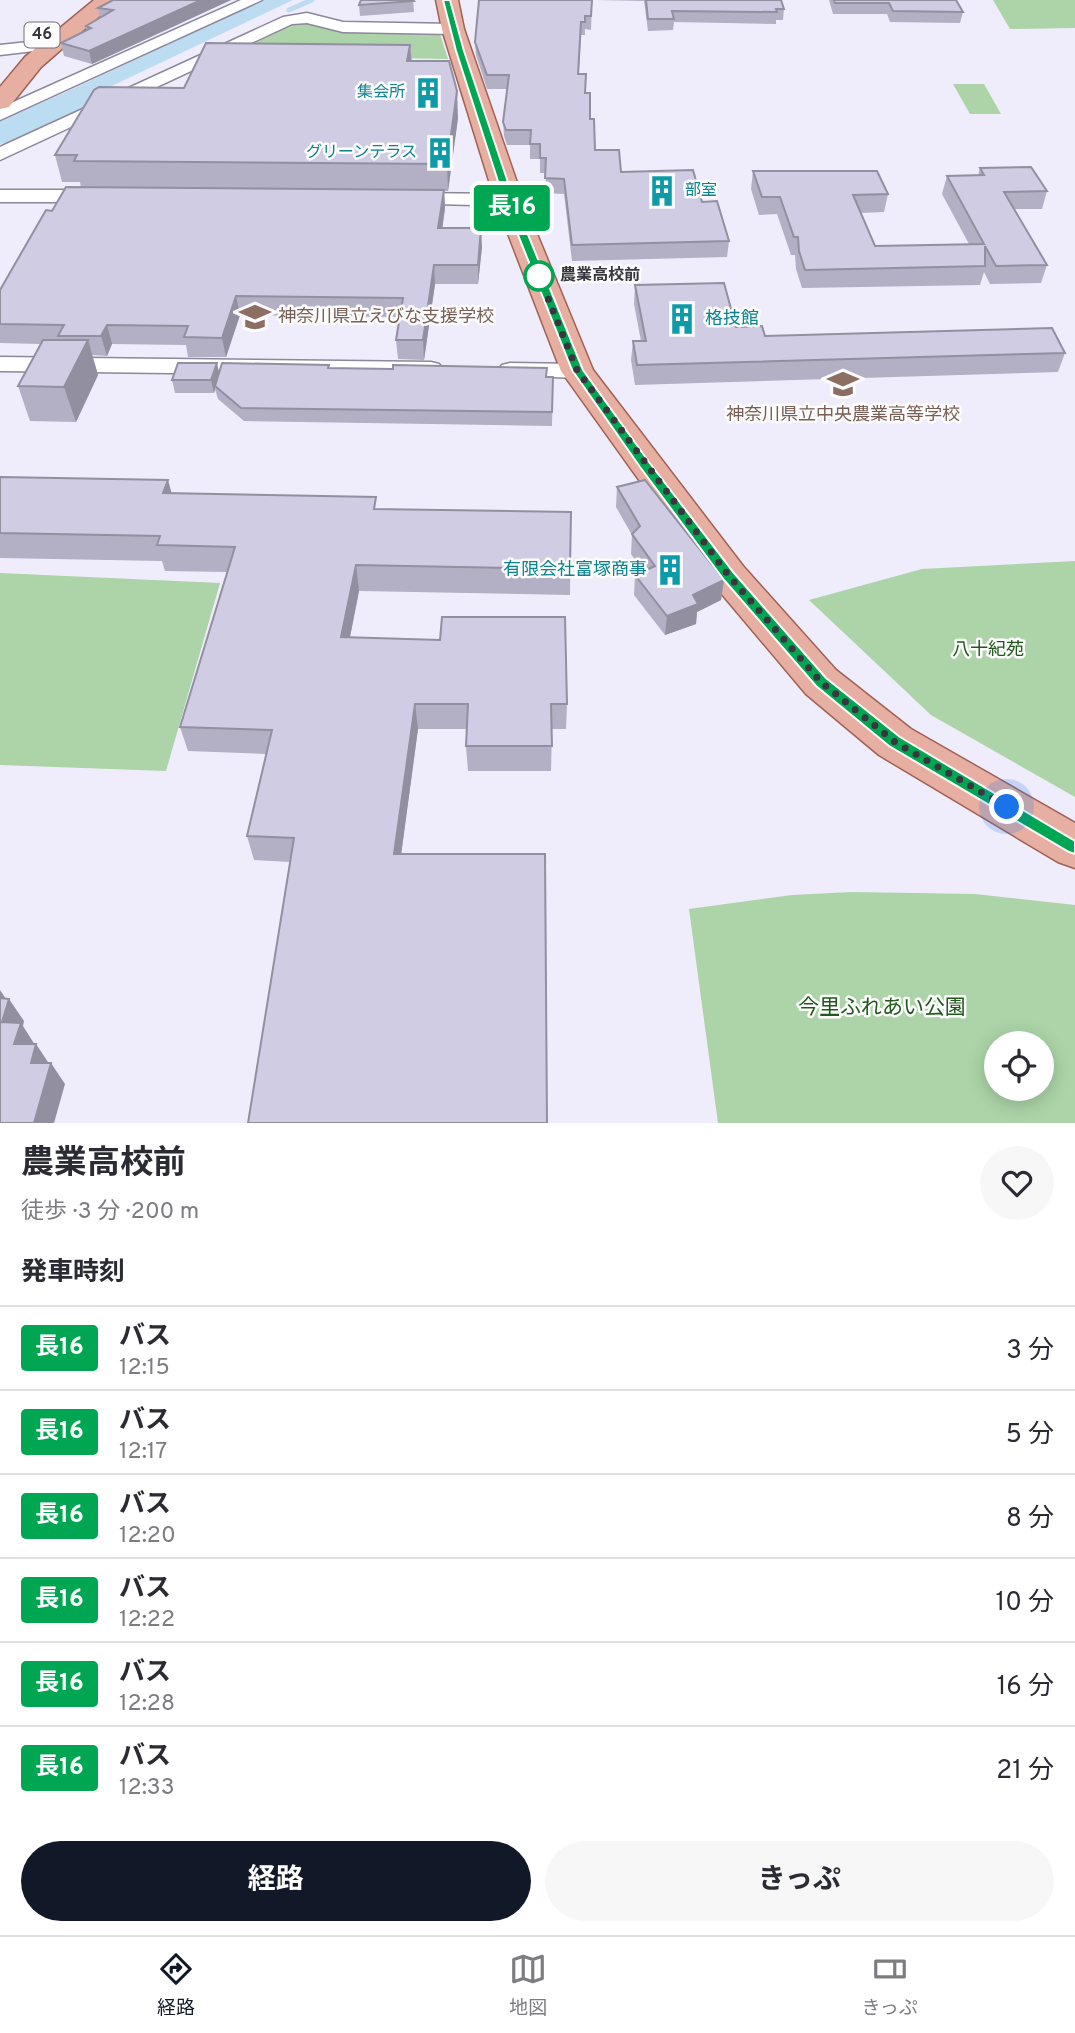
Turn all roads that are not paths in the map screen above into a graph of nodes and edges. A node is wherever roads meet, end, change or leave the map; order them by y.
1 (87, 0) edge
2 (107, 0) edge
3 (211, 0) edge
4 (447, 0) edge
5 (246, 4) edge
6 (453, 29) junction
7 (28, 47) junction
8 (0, 50) edge
9 (0, 74) edge
10 (0, 102) edge
11 (0, 115) edge
12 (0, 154) edge
13 (0, 195) edge
14 (112, 197) edge
15 (392, 199) edge
16 (509, 200) junction
17 (0, 364) edge
18 (461, 369) edge
19 (489, 370) edge
20 (577, 370) junction
21 (1075, 847) edge

1 - 7 main road, 46
2 - 10 main road, 46
3 - 5 street
4 - 6 main road
5 - 11 street
6 - 12 street
6 - 16 main road
7 - 8 street
7 - 9 main road, 46
13 - 14 street
15 - 16 street
16 - 20 main road
17 - 18 street
19 - 20 street
20 - 21 main road

